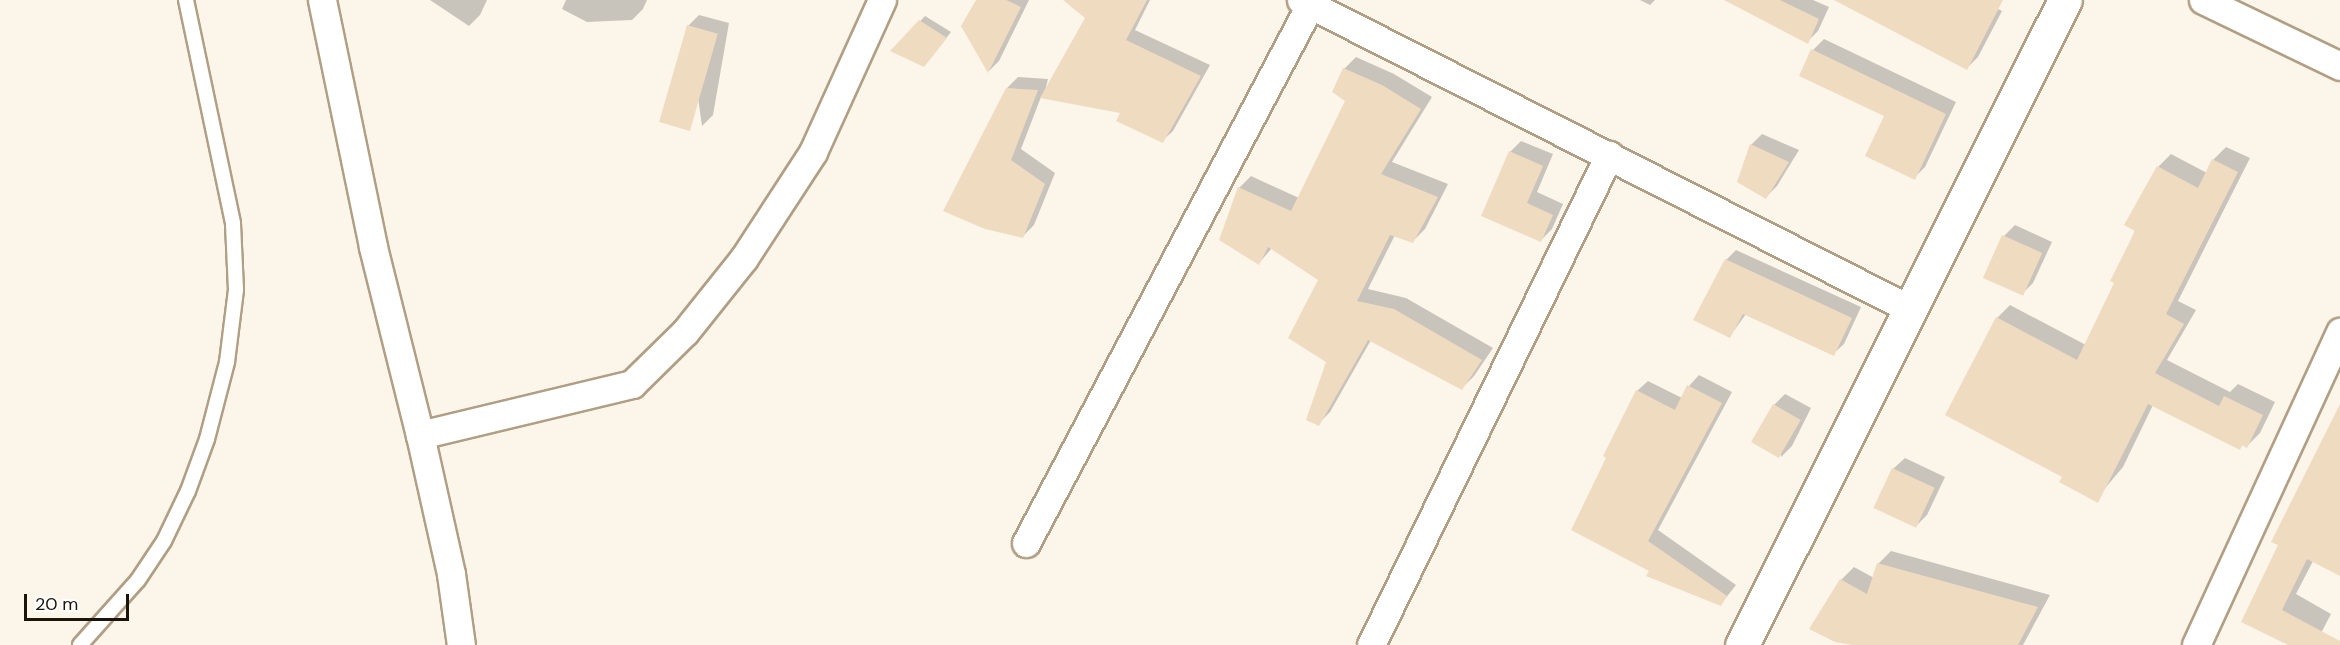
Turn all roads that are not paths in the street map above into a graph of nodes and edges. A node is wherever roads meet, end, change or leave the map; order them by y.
1 (186, 0) edge
2 (322, 0) edge
3 (882, 0) edge
4 (2065, 0) edge
5 (2203, 0) edge
6 (1305, 3) edge
7 (2340, 66) edge
8 (1609, 155) junction
9 (1910, 309) junction
10 (2340, 332) edge
11 (420, 435) junction
12 (1026, 543) dead end
13 (80, 645) edge
14 (461, 645) edge
15 (1371, 645) edge
16 (1742, 645) edge
17 (2196, 645) edge

1 - 13 lane
2 - 11 street
3 - 11 street
4 - 9 street
5 - 7 street
6 - 8 street
6 - 12 street
8 - 9 street
8 - 15 street
9 - 16 street
10 - 17 street
11 - 14 street

